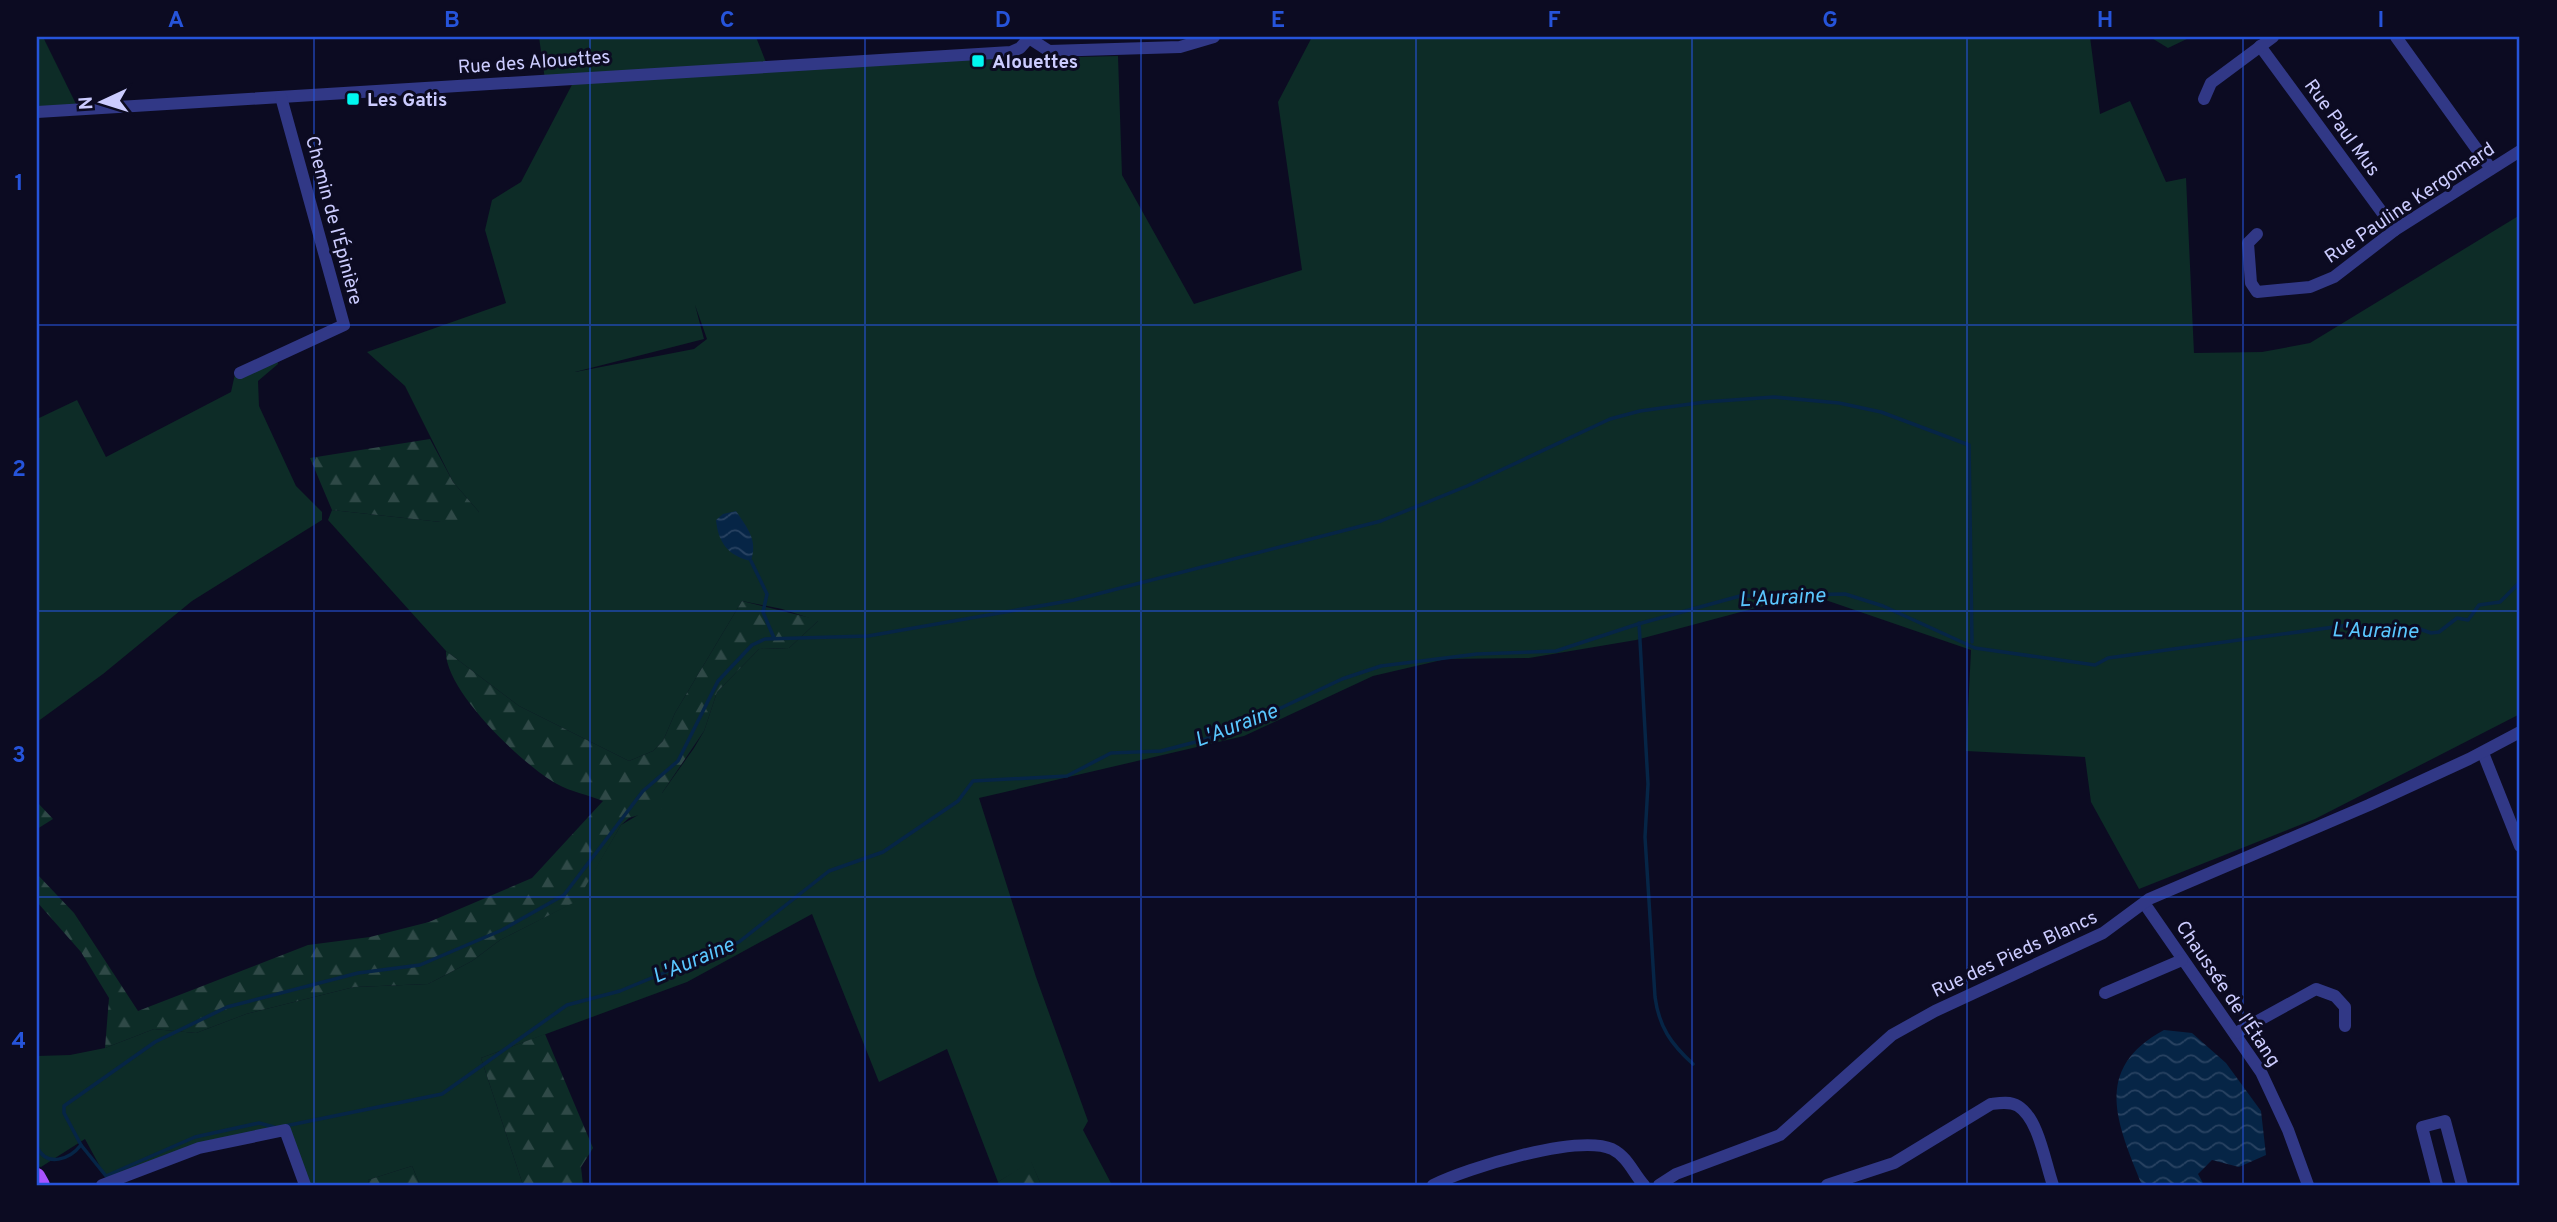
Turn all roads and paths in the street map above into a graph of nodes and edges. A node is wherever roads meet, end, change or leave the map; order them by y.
1 (1029, 37) edge
2 (1214, 37) edge
3 (2273, 37) edge
4 (2396, 37) edge
5 (2260, 46) junction
6 (281, 97) junction
7 (2204, 99) dead end
8 (37, 112) edge
9 (2520, 151) edge
10 (2491, 169) junction
11 (2395, 230) junction
12 (2257, 234) dead end
13 (240, 373) dead end
14 (2520, 732) edge
15 (2483, 752) junction
16 (2520, 846) edge
17 (2144, 903) junction
18 (2182, 960) junction
19 (2105, 993) dead end
20 (2345, 1026) dead end
21 (2236, 1033) junction
22 (37, 1176) edge
23 (42, 1185) edge
24 (102, 1185) edge
25 (305, 1185) edge
26 (1433, 1185) edge
27 (1644, 1185) edge
28 (1659, 1185) edge
29 (1827, 1185) edge
30 (2053, 1185) edge
31 (2308, 1185) edge
32 (2437, 1185) edge
33 (2462, 1185) edge

1 - 2 street
1 - 6 street, Rue des Alouettes
3 - 5 street
4 - 10 street
5 - 7 street
5 - 11 street, Rue Paul Mus
6 - 8 street, Rue des Alouettes
6 - 13 street, Chemin de l'Épinière
9 - 10 street, Rue Pauline Kergomard
10 - 11 street, Rue Pauline Kergomard
11 - 12 street, Rue Pauline Kergomard
14 - 15 street, Rue des Pieds Blancs
15 - 16 street
15 - 17 street, Rue des Pieds Blancs
17 - 18 street, Chaussée de l'Étang
17 - 28 street, Rue des Pieds Blancs
18 - 19 street
18 - 21 street, Chaussée de l'Étang
20 - 21 street
21 - 31 street, Chaussée de l'Étang
22 - 23 main road
24 - 25 street
26 - 27 street
29 - 30 street
32 - 33 street

